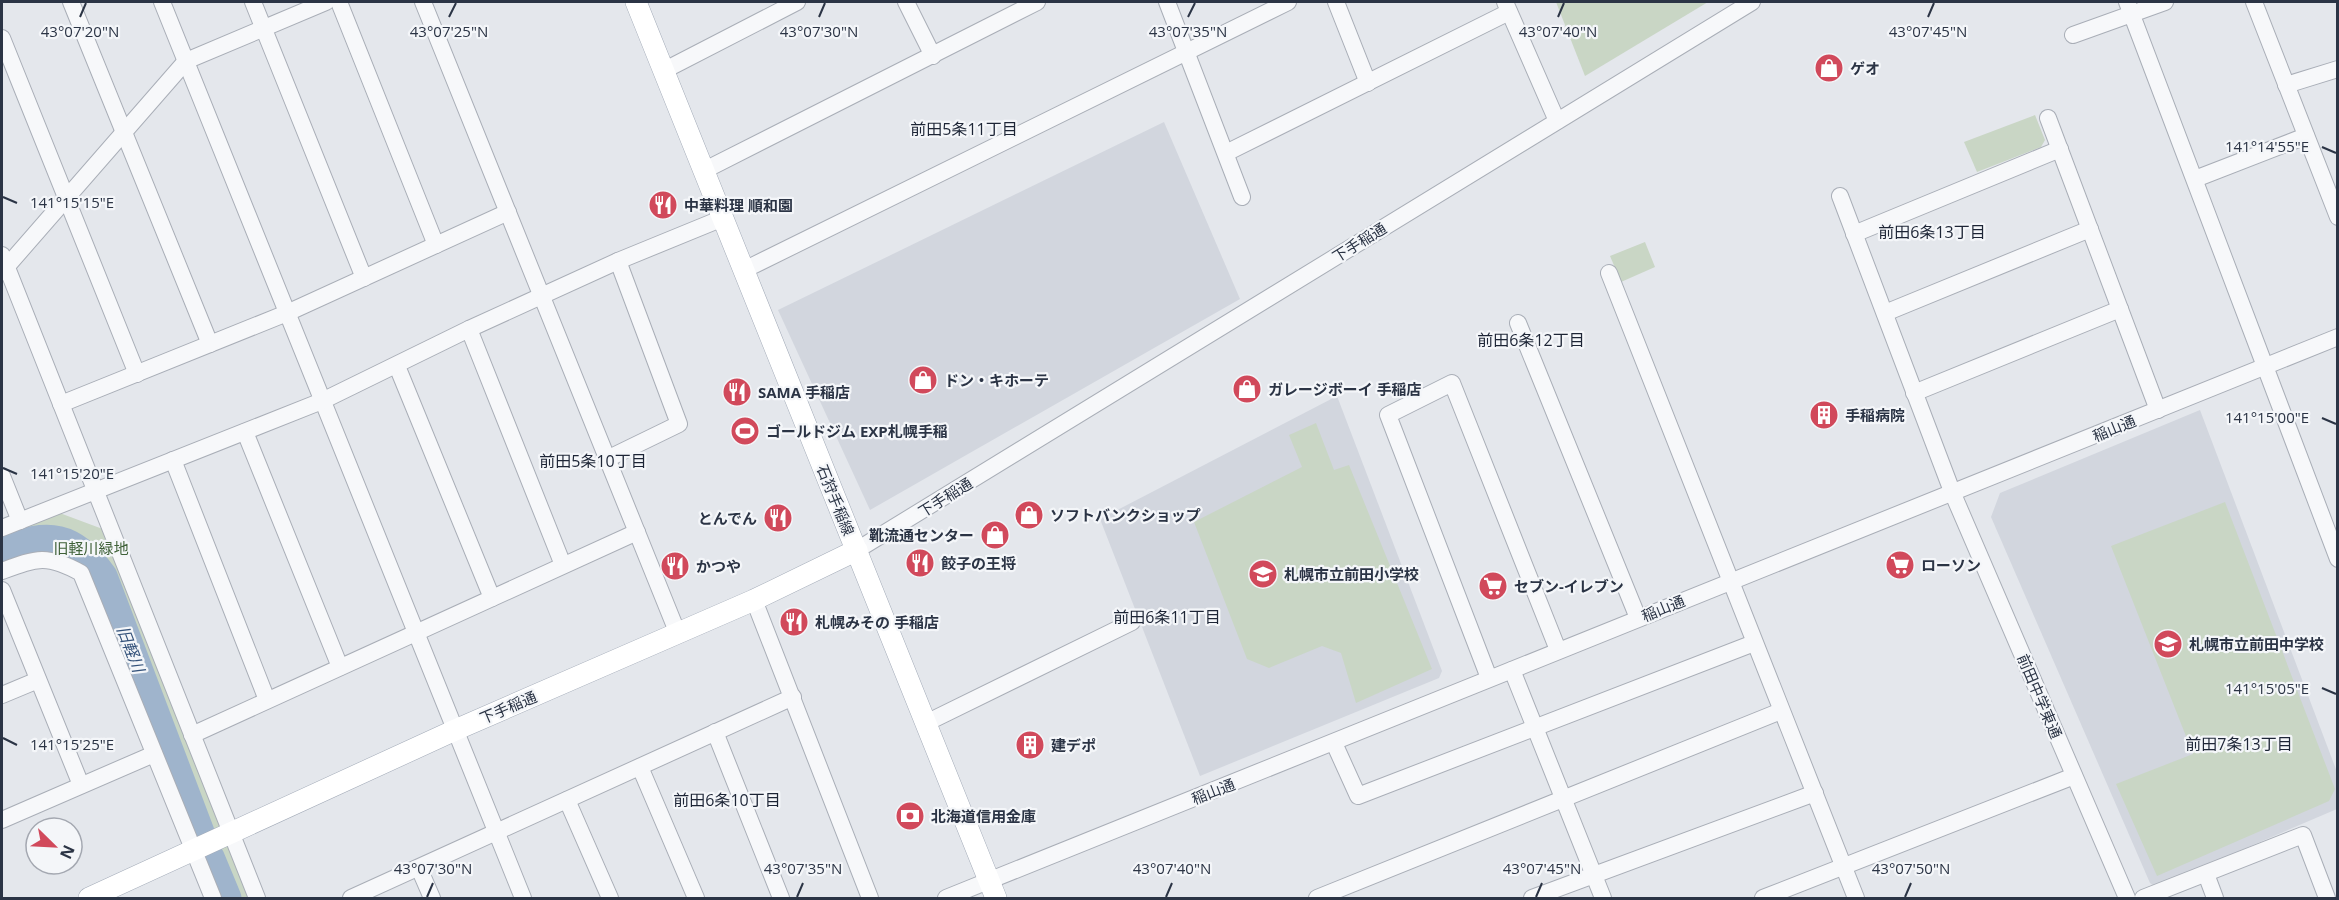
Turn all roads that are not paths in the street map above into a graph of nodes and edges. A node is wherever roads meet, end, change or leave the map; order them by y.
1 (71, 2) edge
2 (162, 2) edge
3 (253, 2) edge
4 (326, 2) edge
5 (339, 2) edge
6 (423, 2) edge
7 (636, 2) edge
8 (797, 2) edge
9 (906, 2) edge
10 (1037, 2) edge
11 (1167, 2) edge
12 (1288, 2) edge
13 (1336, 2) edge
14 (1752, 2) edge
15 (2165, 2) edge
16 (2254, 2) edge
17 (1507, 7) edge
18 (2129, 8) edge
19 (265, 29) junction
20 (2073, 35) dead end
21 (2, 38) edge
22 (1184, 52) junction
23 (933, 56) junction
24 (186, 61) junction
25 (2337, 69) edge
26 (663, 71) junction
27 (1368, 83) junction
28 (2286, 85) junction
29 (2048, 118) dead end
30 (1557, 121) junction
31 (125, 131) junction
32 (2306, 136) junction
33 (2060, 149) junction
34 (1226, 153) junction
35 (2337, 169) edge
36 (704, 171) junction
37 (2321, 175) junction
38 (2194, 179) junction
39 (1840, 196) dead end
40 (66, 198) junction
41 (1242, 198) dead end
42 (508, 212) junction
43 (2337, 217) edge
44 (723, 218) junction
45 (2090, 229) junction
46 (1854, 234) junction
47 (436, 245) junction
48 (618, 261) junction
49 (3, 265) edge
50 (744, 270) junction
51 (1609, 273) dead end
52 (364, 278) junction
53 (541, 297) junction
54 (2120, 309) junction
55 (287, 313) junction
56 (1885, 313) junction
57 (1518, 323) dead end
58 (469, 329) junction
59 (2337, 338) edge
60 (210, 344) junction
61 (397, 366) junction
62 (2266, 366) junction
63 (137, 374) junction
64 (1914, 393) junction
65 (322, 401) junction
66 (61, 404) junction
67 (2158, 410) junction
68 (245, 432) junction
69 (607, 459) junction
70 (172, 460) junction
71 (2, 476) edge
72 (95, 491) junction
73 (1953, 494) junction
74 (20, 521) junction
75 (2, 528) edge
76 (636, 532) junction
77 (857, 550) junction
78 (2337, 559) edge
79 (563, 565) junction
80 (2, 571) edge
81 (1729, 581) junction
82 (2, 590) edge
83 (492, 598) junction
84 (754, 600) junction
85 (1638, 618) junction
86 (1132, 622) dead end
87 (414, 633) junction
88 (678, 634) junction
89 (1754, 643) junction
90 (1558, 650) junction
91 (340, 667) junction
92 (1512, 670) junction
93 (1488, 678) junction
94 (38, 680) junction
95 (2, 695) edge
96 (793, 697) junction
97 (267, 700) junction
98 (1781, 711) junction
99 (926, 723) junction
100 (1535, 726) junction
101 (453, 731) junction
102 (715, 732) junction
103 (192, 735) junction
104 (1334, 744) junction
105 (154, 754) junction
106 (640, 766) junction
107 (2074, 776) junction
108 (81, 786) junction
109 (1815, 793) junction
110 (567, 800) junction
111 (1563, 801) junction
112 (2, 820) edge
113 (497, 832) junction
114 (231, 833) junction
115 (194, 850) junction
116 (419, 868) junction
117 (1845, 868) junction
118 (1593, 874) junction
119 (2206, 874) junction
120 (992, 890) edge
121 (89, 898) edge
122 (213, 898) edge
123 (257, 898) edge
124 (351, 898) edge
125 (432, 898) edge
126 (523, 898) edge
127 (610, 898) edge
128 (696, 898) edge
129 (781, 898) edge
130 (870, 898) edge
131 (946, 898) edge
132 (1317, 898) edge
133 (1532, 898) edge
134 (1604, 898) edge
135 (1763, 898) edge
136 (1856, 898) edge
137 (2127, 898) edge
138 (2144, 898) edge
139 (2215, 898) edge
140 (2327, 898) edge

1 - 31 street
2 - 24 street
3 - 19 street
4 - 19 street
5 - 47 street
6 - 42 street
7 - 26 main road, 石狩手稲線
8 - 26 street
9 - 23 street
10 - 23 street
11 - 22 street
12 - 22 street
13 - 27 street
14 - 30 street, 下手稲通
15 - 18 street
16 - 28 street
17 - 27 street
17 - 30 street
18 - 20 street
18 - 38 street
19 - 24 street
19 - 52 street
21 - 40 street
22 - 34 street
22 - 50 street
23 - 36 street
24 - 31 street
24 - 55 street
25 - 28 street
26 - 36 main road, 石狩手稲線
27 - 34 street
28 - 32 street
29 - 33 street
30 - 77 street, 下手稲通
31 - 40 street
31 - 60 street
32 - 37 street
32 - 38 street
33 - 45 street
33 - 46 street
34 - 41 street
35 - 37 street
36 - 44 main road, 石狩手稲線
37 - 43 street
38 - 62 street
39 - 46 street, 前田中学東通
40 - 49 street
40 - 63 street
42 - 47 street
42 - 53 street
44 - 48 street
44 - 50 main road, 石狩手稲線
45 - 54 street
45 - 56 street
46 - 56 street, 前田中学東通
47 - 52 street
48 - 53 street
48 - 69 street
49 - 66 street
50 - 77 main road, 石狩手稲線
51 - 81 street
52 - 55 street
53 - 58 street
53 - 69 street
54 - 64 street
54 - 67 street
55 - 60 street
55 - 65 street
56 - 64 street, 前田中学東通
57 - 85 street
58 - 61 street
58 - 79 street
59 - 62 street, 稲山通
60 - 63 street
61 - 65 street
61 - 83 street
62 - 67 street, 稲山通
62 - 78 street
63 - 66 street
64 - 73 street, 前田中学東通
65 - 68 street
65 - 87 street
66 - 72 street
67 - 73 street, 稲山通
68 - 70 street
68 - 91 street
69 - 76 street
70 - 72 street
70 - 97 street
71 - 74 street
72 - 74 street
72 - 103 street
73 - 81 street, 稲山通
73 - 107 street, 前田中学東通
74 - 75 street
76 - 79 street
76 - 88 street
77 - 84 main road, 下手稲通
77 - 99 main road, 石狩手稲線
79 - 83 street
80 - 105 street
81 - 85 street, 稲山通
81 - 89 street
82 - 94 street
83 - 87 street
84 - 88 main road, 下手稲通
84 - 96 street
85 - 90 street, 稲山通
86 - 99 street
87 - 91 street
87 - 101 street
88 - 101 main road, 下手稲通
89 - 98 street
89 - 100 street
90 - 92 street, 稲山通
90 - 93 street
91 - 97 street
92 - 93 street, 稲山通
92 - 100 street
93 - 104 street, 稲山通
94 - 95 street
94 - 108 street
96 - 102 street
96 - 130 street
97 - 103 street
98 - 109 street
98 - 111 street
99 - 120 main road, 石狩手稲線
100 - 104 street
100 - 111 street
101 - 113 street
101 - 114 main road, 下手稲通
102 - 106 street
102 - 129 street
103 - 114 street
104 - 120 street, 稲山通
105 - 108 street
105 - 115 street
106 - 110 street
106 - 128 street
107 - 117 street
107 - 137 street, 前田中学東通
108 - 112 street
109 - 117 street
109 - 118 street
110 - 113 street
110 - 127 street
111 - 118 street
111 - 132 street
113 - 116 street
113 - 126 street
114 - 115 main road, 下手稲通
114 - 123 street
115 - 121 main road, 下手稲通
115 - 122 street
116 - 124 street
116 - 125 street
117 - 135 street
117 - 136 street
118 - 133 street
118 - 134 street
119 - 138 street
119 - 139 street
119 - 140 street
120 - 131 street, 稲山通

